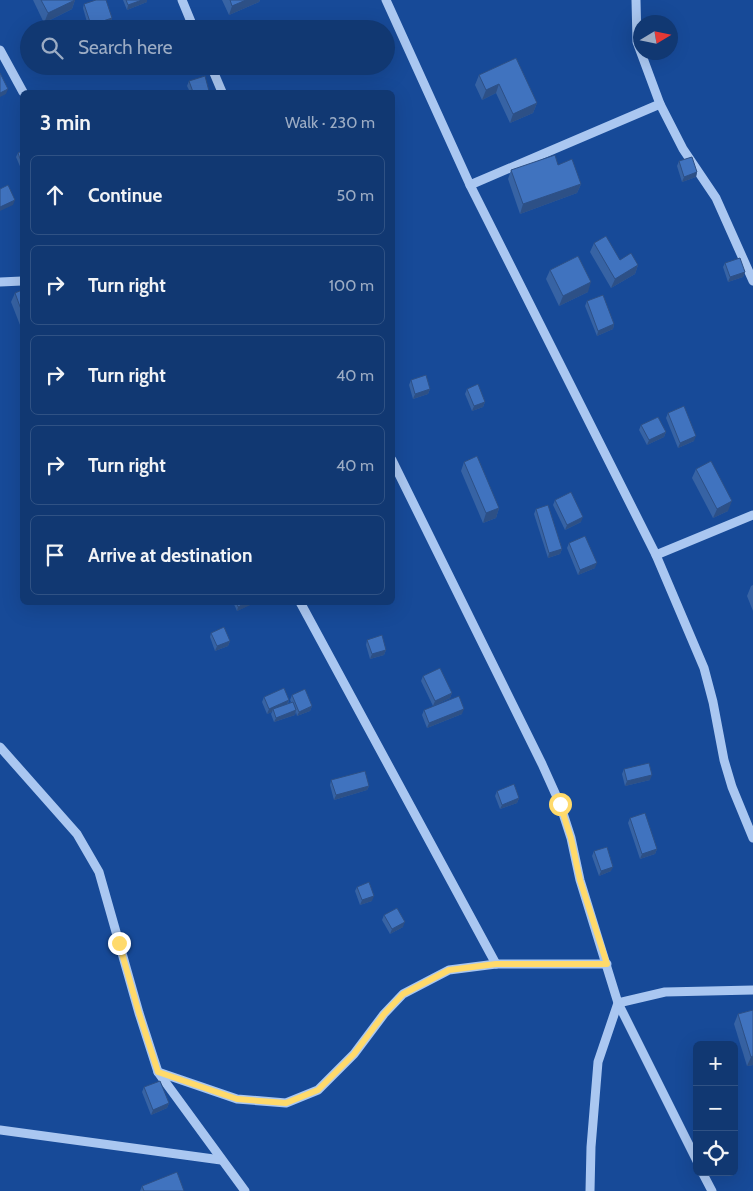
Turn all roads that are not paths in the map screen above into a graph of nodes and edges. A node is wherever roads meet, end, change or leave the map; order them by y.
1 (182, 0) edge
2 (386, 0) edge
3 (636, 0) edge
4 (190, 20) edge
5 (0, 50) edge
6 (215, 75) edge
7 (22, 90) edge
8 (221, 90) edge
9 (660, 104) junction
10 (470, 185) junction
11 (20, 281) edge
12 (753, 281) edge
13 (0, 282) edge
14 (395, 466) edge
15 (753, 515) edge
16 (656, 555) junction
17 (302, 605) edge
18 (0, 747) edge
19 (753, 838) edge
20 (496, 964) junction
21 (607, 964) junction
22 (753, 990) edge
23 (618, 1003) junction
24 (158, 1072) junction
25 (0, 1130) edge
26 (693, 1153) edge
27 (221, 1160) junction
28 (704, 1176) edge
29 (245, 1191) edge
30 (590, 1191) edge
31 (712, 1191) edge

1 - 4 street
2 - 10 street
3 - 9 street
5 - 7 street
6 - 8 street
9 - 10 street
9 - 12 street
10 - 16 street
11 - 13 street
14 - 21 street
15 - 16 street
16 - 19 street
17 - 20 street
18 - 24 street
20 - 21 street
20 - 24 street
21 - 23 street
22 - 23 street
23 - 26 street
23 - 30 street
24 - 27 street
25 - 27 street
27 - 29 street
28 - 31 street

